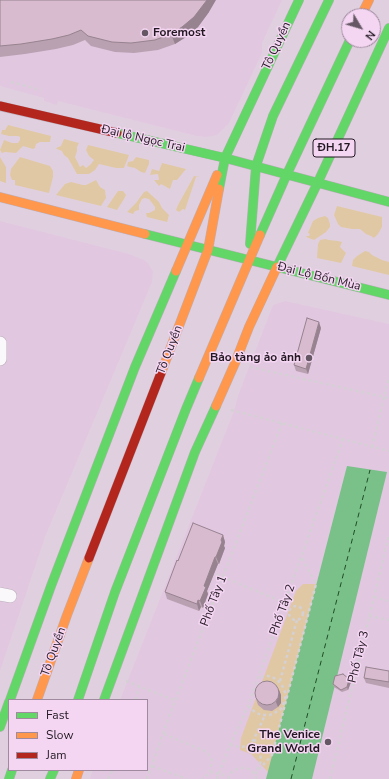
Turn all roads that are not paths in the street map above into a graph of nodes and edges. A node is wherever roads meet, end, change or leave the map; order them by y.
1 (299, 0) edge
2 (329, 0) edge
3 (389, 28) edge
4 (346, 48) edge
5 (0, 106) edge
6 (225, 158) junction
7 (256, 166) junction
8 (287, 174) junction
9 (318, 182) junction
10 (0, 197) edge
11 (389, 202) edge
12 (187, 245) junction
13 (208, 250) junction
14 (249, 260) junction
15 (276, 267) junction
16 (389, 294) edge
17 (0, 343) edge
18 (0, 359) edge
19 (10, 699) edge
20 (37, 699) edge
21 (78, 699) edge
22 (104, 699) edge
23 (8, 704) edge
24 (0, 727) edge

1 - 6 main road, Tô Quyền
2 - 7 main road
3 - 9 main road, ĐH.17
4 - 8 main road, ĐH.17
5 - 6 main road, Đại lộ Ngọc Trai
6 - 7 main road, Đại lộ Ngọc Trai
6 - 12 main road
6 - 13 main road, Tô Quyền
7 - 8 main road, Đại lộ Ngọc Trai
7 - 14 main road
8 - 9 main road
8 - 14 main road, ĐH.17
9 - 11 main road
9 - 15 main road, ĐH.17
10 - 12 main road
12 - 13 main road
12 - 19 main road
13 - 14 main road
13 - 20 main road, Tô Quyền
14 - 15 main road, Đại Lộ Bốn Mùa
14 - 21 main road
15 - 16 main road, Đại Lộ Bốn Mùa
15 - 22 main road
17 - 18 street
23 - 24 main road

